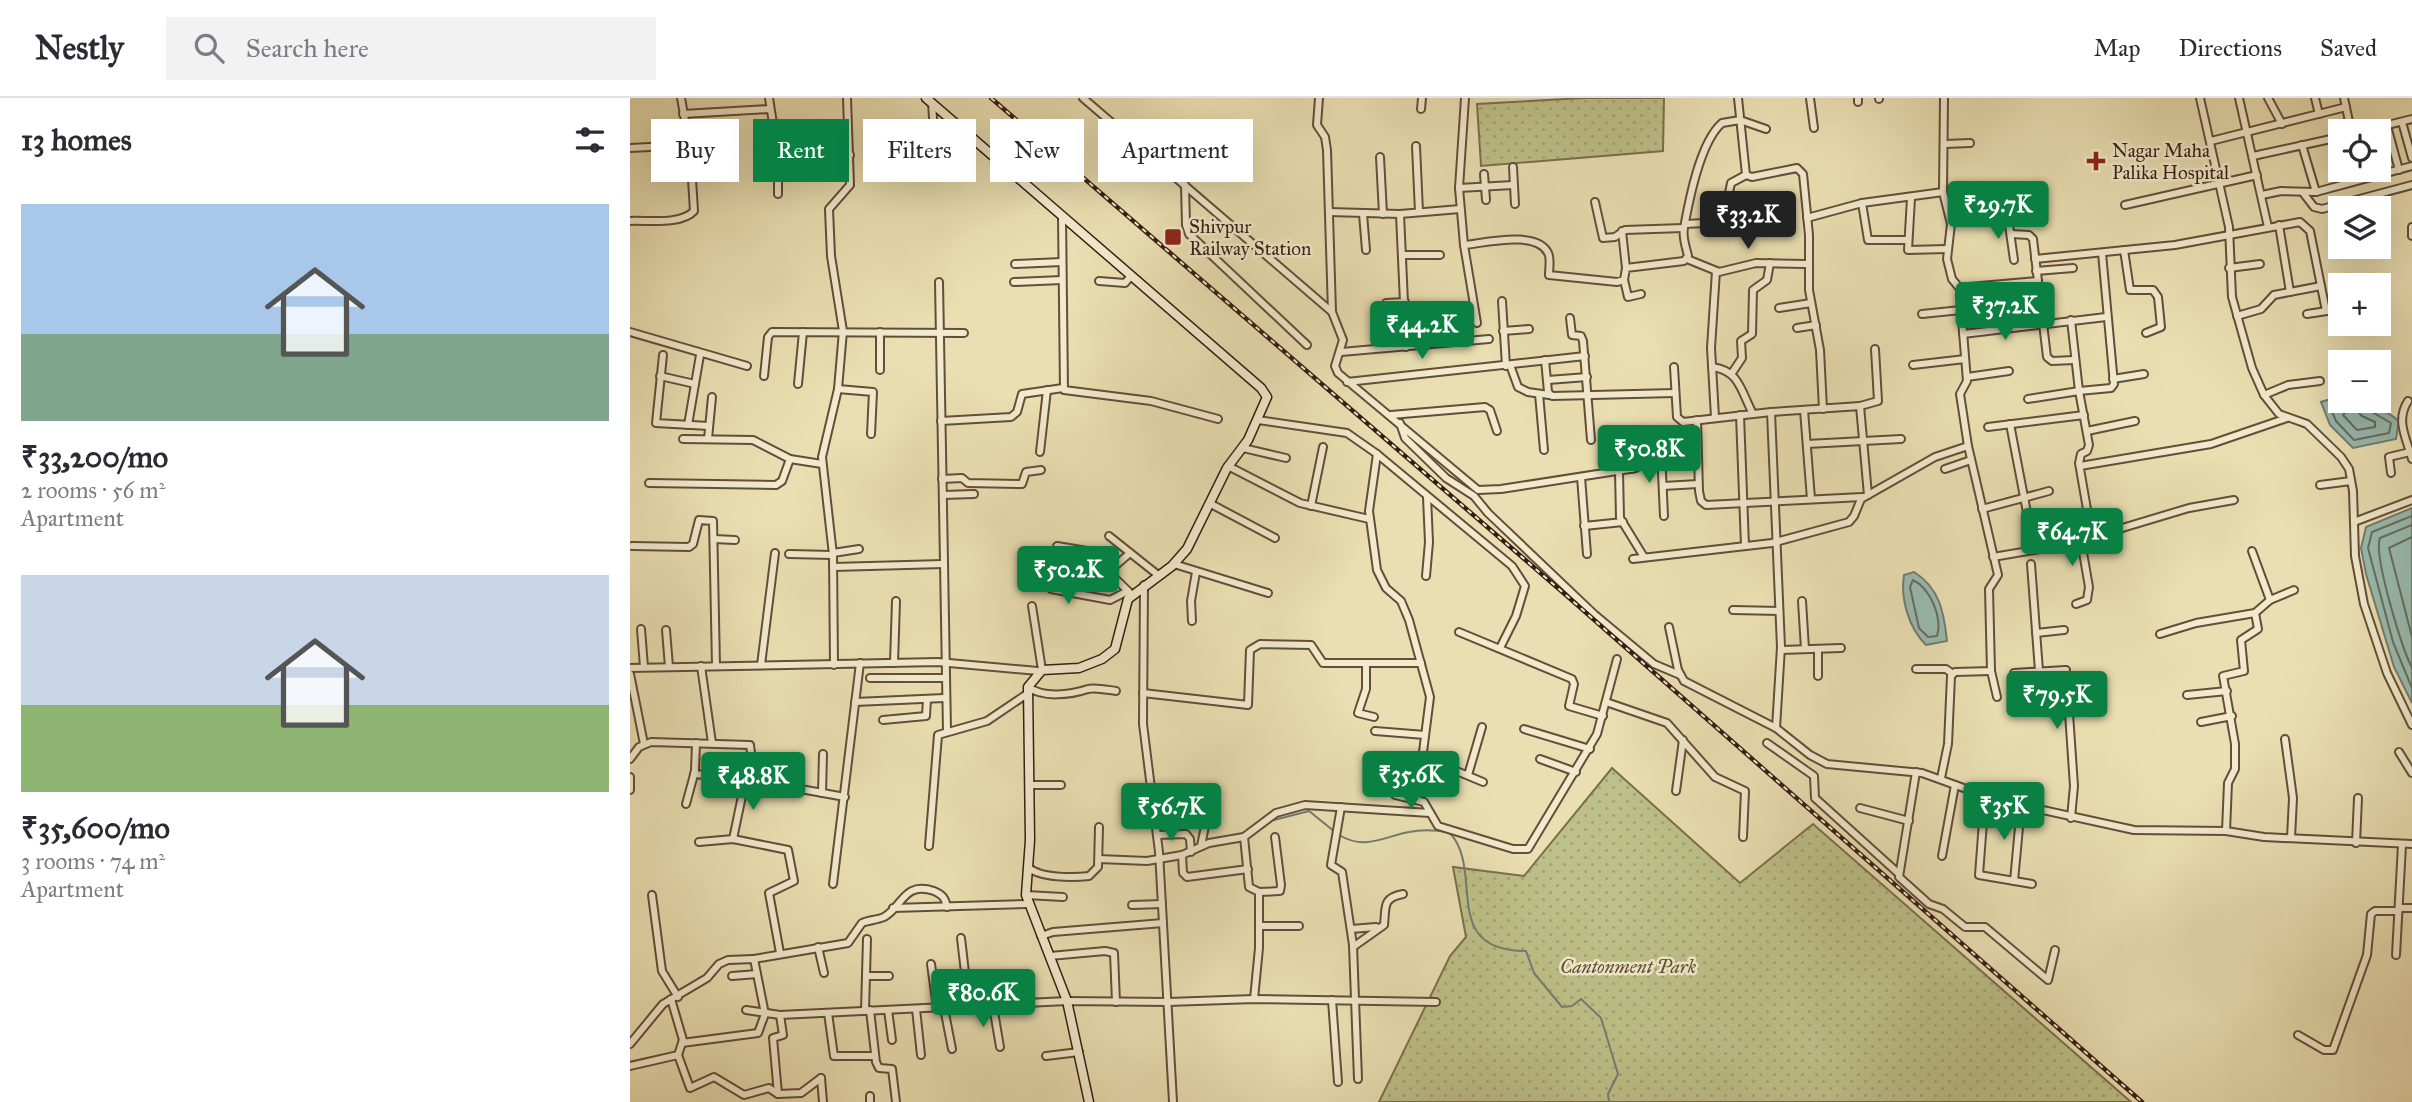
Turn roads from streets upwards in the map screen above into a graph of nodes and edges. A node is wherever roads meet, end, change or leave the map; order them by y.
1 (681, 98) edge
2 (769, 98) edge
3 (847, 98) edge
4 (1083, 98) edge
5 (1318, 98) edge
6 (1422, 98) edge
7 (1465, 98) edge
8 (1738, 98) edge
9 (1810, 98) edge
10 (1944, 98) edge
11 (2200, 98) edge
12 (2239, 98) edge
13 (2270, 98) edge
14 (2315, 98) edge
15 (2344, 98) edge
16 (929, 101) edge
17 (2346, 107) junction
18 (770, 109) junction
19 (1421, 109) dead end
20 (683, 114) junction
21 (2319, 114) junction
22 (684, 119) edge
23 (931, 119) edge
24 (2348, 119) edge
25 (2412, 119) edge
26 (1740, 120) junction
27 (2402, 122) junction
28 (2282, 124) junction
29 (2391, 125) edge
30 (1814, 128) dead end
31 (1766, 129) dead end
32 (2248, 133) junction
33 (2328, 139) edge
34 (2211, 141) junction
35 (2391, 141) edge
36 (1970, 143) dead end
37 (1945, 144) junction
38 (2302, 145) junction
39 (1416, 146) dead end
40 (651, 147) edge
41 (630, 148) edge
42 (850, 155) joint
43 (2253, 156) junction
44 (1380, 157) dead end
45 (2412, 158) edge
46 (2412, 166) edge
47 (1514, 167) dead end
48 (2399, 170) junction
49 (2391, 172) edge
50 (1484, 174) dead end
51 (1746, 175) junction
52 (2257, 175) junction
53 (692, 182) edge
54 (2355, 182) edge
55 (1513, 185) junction
56 (2220, 185) junction
57 (2412, 185) edge
58 (1185, 186) junction
59 (1485, 187) junction
60 (1459, 188) junction
61 (1943, 192) junction
62 (2316, 192) junction
63 (778, 194) dead end
64 (2304, 194) junction
65 (2262, 195) junction
66 (1911, 198) junction
67 (1486, 200) dead end
68 (1595, 202) dead end
69 (1514, 204) dead end
70 (1862, 204) junction
71 (2125, 205) dead end
72 (1460, 209) junction
73 (1329, 212) junction
74 (1419, 212) junction
75 (1363, 214) junction
76 (1383, 214) junction
77 (1400, 214) junction
78 (1062, 216) junction
79 (1807, 218) junction
80 (2008, 218) dead end
81 (630, 221) edge
82 (2279, 225) junction
83 (1684, 226) junction
84 (2269, 227) junction
85 (2412, 227) edge
86 (1622, 231) junction
87 (2011, 234) junction
88 (2230, 235) junction
89 (2412, 236) edge
90 (1603, 238) junction
91 (1591, 240) dead end
92 (1908, 240) junction
93 (1464, 245) junction
94 (1947, 249) junction
95 (1366, 250) dead end
96 (2124, 250) junction
97 (2102, 253) junction
98 (1440, 255) dead end
99 (1403, 256) junction
100 (1687, 259) junction
101 (2035, 259) junction
102 (2014, 260) dead end
103 (1062, 262) junction
104 (1770, 263) junction
105 (1015, 264) dead end
106 (1807, 264) junction
107 (2260, 264) dead end
108 (1626, 268) junction
109 (2073, 268) dead end
110 (2229, 268) junction
111 (1716, 271) junction
112 (2036, 271) junction
113 (1131, 276) junction
114 (1062, 279) junction
115 (1624, 280) junction
116 (1099, 281) dead end
117 (2038, 281) junction
118 (939, 282) dead end
119 (1014, 282) dead end
120 (2321, 286) junction
121 (1961, 290) junction
122 (2290, 292) junction
123 (1641, 294) dead end
124 (1502, 301) dead end
125 (1405, 302) junction
126 (1386, 303) dead end
127 (1811, 303) junction
128 (1779, 308) dead end
129 (1961, 310) junction
130 (2326, 311) joint
131 (1332, 312) junction
132 (1922, 314) dead end
133 (2307, 314) dead end
134 (2237, 316) junction
135 (2106, 317) junction
136 (1570, 318) dead end
137 (2071, 320) junction
138 (1478, 323) dead end
139 (2043, 323) junction
140 (1816, 325) junction
141 (1797, 328) dead end
142 (1529, 329) dead end
143 (843, 331) junction
144 (1503, 331) junction
145 (630, 332) edge
146 (803, 332) junction
147 (880, 332) junction
148 (2146, 332) dead end
149 (939, 333) junction
150 (964, 333) dead end
151 (1963, 334) junction
152 (1489, 339) dead end
153 (1307, 345) dead end
154 (1406, 347) junction
155 (1875, 349) dead end
156 (1341, 352) junction
157 (663, 355) dead end
158 (700, 355) junction
159 (1585, 355) junction
160 (1965, 359) junction
161 (1545, 360) junction
162 (2074, 360) junction
163 (1508, 365) junction
164 (1913, 365) dead end
165 (747, 366) dead end
166 (1674, 367) dead end
167 (1712, 367) junction
168 (880, 370) dead end
169 (2008, 371) dead end
170 (1732, 373) junction
171 (2144, 374) dead end
172 (660, 376) junction
173 (764, 376) dead end
174 (1587, 377) junction
175 (1967, 377) junction
176 (2113, 379) junction
177 (1548, 380) junction
178 (2320, 381) dead end
179 (1347, 382) junction
180 (695, 384) junction
181 (798, 384) dead end
182 (1063, 388) junction
183 (838, 390) junction
184 (1047, 390) junction
185 (2079, 391) junction
186 (1675, 393) junction
187 (1539, 394) junction
188 (2264, 394) junction
189 (1549, 395) junction
190 (1588, 396) junction
191 (712, 397) dead end
192 (2028, 399) dead end
193 (2408, 401) dead end
194 (1860, 406) junction
195 (1823, 409) junction
196 (1804, 410) junction
197 (1771, 412) junction
198 (1753, 414) junction
199 (1391, 415) junction
200 (1740, 415) junction
201 (2084, 415) junction
202 (1715, 417) junction
203 (2287, 418) junction
204 (1218, 419) dead end
205 (1258, 420) junction
206 (1697, 420) junction
207 (941, 421) junction
208 (2135, 421) dead end
209 (1400, 423) junction
210 (2010, 424) junction
211 (688, 425) junction
212 (709, 426) junction
213 (1988, 427) dead end
214 (1497, 431) dead end
215 (2087, 431) junction
216 (871, 434) dead end
217 (683, 439) dead end
218 (708, 439) junction
219 (1901, 439) dead end
220 (1591, 440) dead end
221 (1863, 441) junction
222 (1807, 444) junction
223 (1632, 445) dead end
224 (1968, 446) junction
225 (1323, 447) dead end
226 (1243, 448) junction
227 (1544, 450) dead end
228 (1040, 452) dead end
229 (1661, 452) dead end
230 (1377, 454) junction
231 (2411, 456) edge
232 (1286, 458) dead end
233 (790, 459) junction
234 (1971, 460) junction
235 (822, 464) junction
236 (1697, 464) junction
237 (1228, 466) junction
238 (1662, 466) junction
239 (2080, 466) junction
240 (1945, 469) dead end
241 (1041, 470) dead end
242 (1619, 471) junction
243 (2391, 473) dead end
244 (1581, 477) junction
245 (942, 479) junction
246 (2351, 481) junction
247 (649, 483) dead end
248 (1698, 484) junction
249 (2320, 485) dead end
250 (1663, 486) junction
251 (2049, 491) dead end
252 (974, 494) dead end
253 (943, 495) junction
254 (1866, 496) junction
255 (1427, 497) junction
256 (2025, 498) junction
257 (1811, 499) junction
258 (2234, 500) dead end
259 (2412, 500) edge
260 (1777, 501) junction
261 (1745, 502) junction
262 (1211, 504) junction
263 (1311, 506) junction
264 (1982, 509) junction
265 (1664, 516) dead end
266 (1369, 519) junction
267 (1623, 522) junction
268 (2354, 522) junction
269 (1584, 526) junction
270 (1109, 536) dead end
271 (1275, 538) dead end
272 (2092, 538) junction
273 (714, 539) junction
274 (735, 540) dead end
275 (2081, 541) junction
276 (1777, 542) junction
277 (632, 546) dead end
278 (1057, 546) dead end
279 (1745, 546) junction
280 (859, 549) dead end
281 (2034, 549) junction
282 (2252, 551) dead end
283 (775, 553) dead end
284 (1130, 553) junction
285 (789, 554) dead end
286 (833, 554) junction
287 (1587, 554) dead end
288 (1993, 556) junction
289 (1644, 557) junction
290 (1633, 559) dead end
291 (1051, 562) dead end
292 (943, 564) junction
293 (1174, 564) junction
294 (2031, 564) dead end
295 (833, 567) junction
296 (1108, 572) junction
297 (1196, 572) junction
298 (1158, 575) junction
299 (1426, 576) dead end
300 (1144, 585) junction
301 (2294, 590) dead end
302 (1130, 593) junction
303 (1268, 593) dead end
304 (2270, 600) junction
305 (896, 601) dead end
306 (1802, 601) dead end
307 (2076, 604) dead end
308 (1032, 606) dead end
309 (1733, 610) dead end
310 (1779, 611) junction
311 (2255, 613) junction
312 (1192, 621) dead end
313 (1668, 627) dead end
314 (641, 629) dead end
315 (666, 629) dead end
316 (2064, 630) dead end
317 (1459, 632) dead end
318 (2036, 633) junction
319 (2160, 634) dead end
320 (1841, 648) dead end
321 (1500, 649) junction
322 (1805, 649) junction
323 (1818, 649) junction
324 (1781, 650) junction
325 (1617, 659) dead end
326 (946, 662) junction
327 (860, 663) junction
328 (894, 663) junction
329 (1366, 663) junction
330 (1421, 663) junction
331 (834, 664) junction
332 (761, 665) junction
333 (701, 666) junction
334 (716, 666) junction
335 (644, 667) junction
336 (669, 667) junction
337 (630, 668) edge
338 (1916, 669) dead end
339 (2039, 670) junction
340 (1040, 671) junction
341 (1991, 671) junction
342 (2014, 673) dead end
343 (630, 674) edge
344 (1953, 674) junction
345 (1680, 675) junction
346 (1818, 676) dead end
347 (870, 678) dead end
348 (945, 678) junction
349 (1027, 691) junction
350 (1116, 691) dead end
351 (2227, 691) junction
352 (1143, 693) junction
353 (2187, 695) dead end
354 (1997, 696) dead end
355 (944, 698) junction
356 (927, 699) junction
357 (855, 702) junction
358 (1606, 702) junction
359 (1603, 716) junction
360 (2232, 716) junction
361 (1374, 717) dead end
362 (883, 720) dead end
363 (2201, 722) dead end
364 (2412, 724) edge
365 (1482, 727) dead end
366 (1776, 728) junction
367 (1524, 729) dead end
368 (947, 731) junction
369 (1375, 731) dead end
370 (1425, 735) junction
371 (2285, 738) dead end
372 (1682, 740) junction
373 (696, 743) junction
374 (712, 743) junction
375 (1768, 743) dead end
376 (644, 744) junction
377 (1590, 749) junction
378 (2399, 752) dead end
379 (823, 754) dead end
380 (630, 759) edge
381 (1540, 759) dead end
382 (1820, 761) junction
383 (1422, 763) junction
384 (1576, 772) junction
385 (1916, 772) junction
386 (2412, 773) edge
387 (694, 774) junction
388 (1468, 775) junction
389 (1814, 776) junction
390 (630, 777) edge
391 (1941, 778) junction
392 (746, 779) junction
393 (1483, 782) dead end
394 (1029, 785) junction
395 (1061, 785) dead end
396 (1955, 785) junction
397 (630, 790) edge
398 (1676, 791) dead end
399 (822, 793) junction
400 (1395, 795) dead end
401 (1984, 795) junction
402 (1211, 796) dead end
403 (845, 797) junction
404 (2358, 798) dead end
405 (1417, 799) junction
406 (686, 804) dead end
407 (2021, 806) junction
408 (1341, 807) junction
409 (1860, 808) dead end
410 (1430, 813) junction
411 (2071, 818) junction
412 (1909, 821) junction
413 (1099, 827) dead end
414 (2225, 831) junction
415 (1157, 835) junction
416 (1244, 837) junction
417 (1275, 837) dead end
418 (1743, 837) dead end
419 (2291, 838) junction
420 (733, 839) junction
421 (699, 842) dead end
422 (2356, 844) junction
423 (2402, 845) junction
424 (2412, 845) edge
425 (929, 846) dead end
426 (1201, 846) junction
427 (1191, 852) junction
428 (1182, 855) junction
429 (1942, 856) dead end
430 (1099, 859) junction
431 (1159, 860) junction
432 (1028, 867) junction
433 (1248, 869) junction
434 (1898, 873) junction
435 (2014, 881) junction
436 (832, 884) dead end
437 (2032, 884) dead end
438 (1259, 891) junction
439 (1404, 894) dead end
440 (652, 895) dead end
441 (1026, 895) junction
442 (1063, 897) dead end
443 (1028, 904) junction
444 (1162, 904) junction
445 (1132, 905) dead end
446 (947, 907) junction
447 (893, 908) junction
448 (2412, 908) edge
449 (2399, 910) junction
450 (1163, 923) junction
451 (1259, 926) junction
452 (1298, 926) dead end
453 (1382, 926) junction
454 (1351, 929) junction
455 (1041, 936) junction
456 (961, 938) dead end
457 (867, 939) dead end
458 (818, 947) junction
459 (1353, 947) junction
460 (2054, 950) dead end
461 (780, 953) junction
462 (2396, 955) dead end
463 (1050, 956) junction
464 (754, 959) junction
465 (931, 964) dead end
466 (824, 973) dead end
467 (757, 974) junction
468 (866, 975) junction
469 (732, 976) dead end
470 (889, 976) dead end
471 (674, 998) junction
472 (1254, 999) junction
473 (1332, 1000) junction
474 (1354, 1000) junction
475 (1067, 1001) junction
476 (1116, 1002) junction
477 (1168, 1002) junction
478 (1436, 1002) dead end
479 (993, 1006) junction
480 (970, 1007) junction
481 (940, 1008) junction
482 (916, 1009) junction
483 (746, 1010) dead end
484 (888, 1010) junction
485 (867, 1011) junction
486 (828, 1013) junction
487 (765, 1014) junction
488 (780, 1015) junction
489 (2298, 1035) dead end
490 (892, 1040) dead end
491 (682, 1043) junction
492 (630, 1044) edge
493 (999, 1047) dead end
494 (952, 1049) dead end
495 (1079, 1052) junction
496 (678, 1055) junction
497 (921, 1055) dead end
498 (875, 1056) junction
499 (1046, 1056) dead end
500 (630, 1066) edge
501 (1358, 1079) dead end
502 (1338, 1082) dead end
503 (778, 1094) junction
504 (823, 1102) edge
505 (896, 1102) edge
506 (1088, 1102) edge
507 (1173, 1102) edge

1 - 20 street
2 - 18 street
3 - 42 street
4 - 58 street
5 - 73 street
6 - 19 street
7 - 60 street
8 - 26 street
9 - 30 street
10 - 37 street
11 - 34 street
12 - 32 street
13 - 28 street
14 - 21 street
15 - 17 street
16 - 23 street
16 - 78 street
17 - 21 street
17 - 24 street
18 - 20 street
18 - 63 street
20 - 22 street
21 - 28 street
25 - 27 street
26 - 31 street
26 - 51 street
26 - 83 street
27 - 29 street
27 - 45 street
28 - 32 street
32 - 34 street
32 - 43 street
33 - 38 street
34 - 56 street
35 - 48 street
36 - 37 street
37 - 61 street
38 - 43 street
38 - 62 street
39 - 74 street
40 - 41 street
42 - 143 street
43 - 52 street
44 - 76 street
46 - 48 street
47 - 55 street
48 - 49 street
50 - 59 street
51 - 79 street
51 - 83 street
52 - 56 street
52 - 65 street
53 - 81 street
54 - 62 street
55 - 59 street
55 - 69 street
56 - 71 street
56 - 88 street
57 - 64 street
58 - 131 street
58 - 153 street
59 - 60 street
59 - 67 street
60 - 72 street
61 - 66 street
61 - 94 street
62 - 64 street
64 - 65 street
65 - 84 street
66 - 70 street
66 - 92 street
68 - 90 street
70 - 79 street
70 - 92 street
72 - 74 street
72 - 93 street
73 - 75 street
73 - 131 street
74 - 77 street
75 - 76 street
75 - 95 street
76 - 77 street
77 - 99 street
78 - 103 street
78 - 113 street
79 - 106 street
80 - 87 street
82 - 84 street
82 - 120 street
82 - 122 street
83 - 86 street
83 - 100 street
84 - 88 street
85 - 89 street
86 - 90 street
86 - 108 street
87 - 101 street
87 - 102 street
88 - 96 street
88 - 110 street
90 - 91 street
92 - 94 street
93 - 115 street
93 - 138 street
94 - 121 street
96 - 97 street
96 - 148 street
97 - 101 street
97 - 135 street
98 - 99 street
99 - 125 street
100 - 108 street
100 - 111 street
101 - 112 street
103 - 105 street
103 - 114 street
104 - 106 street
104 - 111 street
104 - 170 street
106 - 127 street
107 - 110 street
108 - 115 street
109 - 112 street
110 - 134 street
111 - 167 street
112 - 117 street
113 - 116 street
113 - 205 street
114 - 119 street
114 - 182 street
115 - 123 street
117 - 121 street
117 - 139 street
118 - 149 street
120 - 122 street
120 - 130 street
121 - 129 street
122 - 134 street
124 - 144 street
125 - 126 street
125 - 154 street
127 - 128 street
127 - 140 street
129 - 132 street
129 - 151 street
130 - 133 street
131 - 156 street
134 - 188 street
135 - 137 street
135 - 176 street
136 - 159 street
137 - 139 street
137 - 162 street
139 - 151 street
139 - 162 street
140 - 141 street
140 - 195 street
142 - 144 street
143 - 146 street
143 - 147 street
143 - 183 street
144 - 163 street
145 - 158 street
146 - 173 street
146 - 181 street
147 - 149 street
147 - 168 street
149 - 150 street
149 - 207 street
151 - 160 street
152 - 154 street
154 - 156 street
155 - 194 street
156 - 179 street
157 - 172 street
158 - 165 street
158 - 180 street
159 - 161 street
159 - 174 street
160 - 164 street
160 - 175 street
161 - 163 street
161 - 177 street
162 - 185 street
163 - 179 street
163 - 187 street
166 - 186 street
167 - 170 street
167 - 202 street
169 - 175 street
170 - 198 street
171 - 176 street
172 - 180 street
172 - 211 street
174 - 177 street
174 - 190 street
175 - 224 street
176 - 185 street
177 - 189 street
178 - 188 street
179 - 199 street
180 - 211 street
182 - 184 street
182 - 204 street
183 - 216 street
183 - 235 street
184 - 207 street
184 - 228 street
185 - 192 street
185 - 201 street
186 - 190 street
186 - 206 street
187 - 189 street
187 - 227 street
188 - 203 street
189 - 190 street
190 - 220 street
191 - 212 street
193 - 231 street
194 - 195 street
194 - 221 street
195 - 196 street
196 - 197 street
196 - 222 street
197 - 198 street
197 - 260 street
198 - 200 street
199 - 209 street
199 - 214 street
200 - 202 street
200 - 261 street
201 - 210 street
201 - 215 street
202 - 206 street
203 - 239 street
203 - 246 street
205 - 226 street
205 - 230 street
206 - 236 street
207 - 245 street
208 - 215 street
209 - 244 street
209 - 345 street
210 - 213 street
210 - 256 street
211 - 212 street
212 - 218 street
215 - 239 street
217 - 218 street
218 - 233 street
219 - 221 street
221 - 222 street
221 - 254 street
222 - 257 street
223 - 242 street
224 - 234 street
224 - 254 street
225 - 263 street
226 - 232 street
226 - 237 street
229 - 238 street
230 - 255 street
230 - 266 street
231 - 243 street
233 - 235 street
233 - 247 street
234 - 240 street
234 - 264 street
235 - 286 street
236 - 238 street
236 - 248 street
237 - 262 street
237 - 263 street
238 - 250 street
239 - 272 street
241 - 245 street
242 - 244 street
242 - 267 street
244 - 269 street
245 - 253 street
246 - 249 street
246 - 268 street
248 - 250 street
248 - 261 street
250 - 265 street
251 - 256 street
252 - 253 street
253 - 292 street
254 - 257 street
254 - 276 street
255 - 299 street
255 - 321 street
256 - 264 street
256 - 281 street
257 - 260 street
258 - 272 street
259 - 268 street
260 - 261 street
260 - 276 street
261 - 279 street
262 - 271 street
262 - 293 street
263 - 266 street
264 - 288 street
266 - 330 street
267 - 269 street
267 - 289 street
268 - 364 street
269 - 287 street
270 - 284 street
272 - 275 street
273 - 274 street
273 - 277 street
273 - 334 street
275 - 281 street
275 - 307 street
276 - 279 street
276 - 310 street
278 - 296 street
279 - 289 street
280 - 286 street
281 - 288 street
282 - 304 street
283 - 332 street
284 - 296 street
284 - 298 street
285 - 286 street
286 - 295 street
288 - 341 street
289 - 290 street
291 - 302 street
292 - 295 street
292 - 326 street
293 - 297 street
293 - 298 street
294 - 318 street
295 - 331 street
296 - 302 street
297 - 303 street
297 - 312 street
298 - 300 street
300 - 302 street
300 - 352 street
301 - 304 street
302 - 340 street
304 - 311 street
305 - 328 street
306 - 322 street
308 - 340 street
309 - 310 street
310 - 324 street
311 - 319 street
311 - 351 street
313 - 345 street
314 - 335 street
315 - 336 street
316 - 318 street
317 - 321 street
318 - 339 street
320 - 323 street
321 - 359 street
322 - 323 street
322 - 324 street
323 - 346 street
324 - 366 street
325 - 358 street
326 - 328 street
326 - 340 street
326 - 348 street
327 - 328 street
327 - 331 street
327 - 357 street
329 - 330 street
329 - 352 street
329 - 361 street
330 - 370 street
331 - 332 street
332 - 334 street
333 - 334 street
333 - 336 street
333 - 374 street
335 - 336 street
335 - 337 street
338 - 344 street
339 - 342 street
339 - 411 street
340 - 349 street
341 - 344 street
341 - 354 street
343 - 376 street
344 - 391 street
345 - 366 street
347 - 348 street
348 - 355 street
349 - 350 street
349 - 368 street
349 - 394 street
351 - 353 street
351 - 360 street
352 - 415 street
355 - 356 street
355 - 368 street
356 - 357 street
356 - 362 street
357 - 403 street
358 - 359 street
358 - 372 street
359 - 377 street
360 - 363 street
360 - 414 street
365 - 388 street
366 - 382 street
367 - 377 street
368 - 425 street
369 - 370 street
370 - 383 street
371 - 419 street
372 - 398 street
372 - 418 street
373 - 374 street
373 - 376 street
373 - 387 street
374 - 392 street
375 - 389 street
376 - 380 street
377 - 384 street
378 - 386 street
379 - 399 street
381 - 384 street
382 - 385 street
382 - 389 street
383 - 388 street
383 - 405 street
384 - 410 street
385 - 391 street
385 - 412 street
387 - 392 street
387 - 406 street
388 - 393 street
389 - 434 street
390 - 397 street
391 - 396 street
392 - 399 street
392 - 420 street
394 - 395 street
394 - 432 street
396 - 401 street
396 - 429 street
399 - 403 street
400 - 405 street
401 - 407 street
401 - 435 street
402 - 426 street
403 - 436 street
404 - 422 street
405 - 410 street
407 - 411 street
407 - 435 street
408 - 410 street
408 - 416 street
408 - 454 street
409 - 412 street
411 - 414 street
412 - 434 street
413 - 430 street
414 - 419 street
415 - 427 street
415 - 431 street
416 - 426 street
416 - 433 street
417 - 438 street
419 - 422 street
420 - 421 street
420 - 461 street
422 - 423 street
423 - 424 street
423 - 449 street
426 - 427 street
427 - 428 street
428 - 431 street
428 - 433 street
430 - 431 street
430 - 432 street
431 - 444 street
432 - 441 street
433 - 438 street
434 - 460 street
435 - 437 street
438 - 451 street
439 - 453 street
440 - 471 street
441 - 442 street
441 - 443 street
443 - 446 street
443 - 455 street
444 - 445 street
444 - 450 street
446 - 447 street
446 - 447 street
447 - 458 street
448 - 449 street
449 - 462 street
449 - 489 street
450 - 455 street
450 - 477 street
451 - 452 street
451 - 472 street
453 - 454 street
453 - 459 street
454 - 459 street
455 - 463 street
456 - 480 street
457 - 468 street
458 - 461 street
458 - 466 street
459 - 474 street
461 - 464 street
463 - 475 street
463 - 476 street
464 - 467 street
464 - 471 street
465 - 481 street
467 - 469 street
467 - 487 street
468 - 470 street
468 - 485 street
471 - 491 street
471 - 492 street
472 - 473 street
472 - 477 street
473 - 474 street
473 - 502 street
474 - 478 street
474 - 501 street
475 - 476 street
475 - 479 street
475 - 495 street
476 - 477 street
477 - 507 street
479 - 480 street
479 - 493 street
480 - 481 street
481 - 482 street
481 - 494 street
482 - 484 street
482 - 497 street
483 - 487 street
484 - 485 street
484 - 490 street
485 - 486 street
485 - 498 street
486 - 488 street
486 - 498 street
487 - 488 street
487 - 491 street
488 - 503 street
491 - 496 street
495 - 499 street
495 - 506 street
496 - 500 street
496 - 503 street
498 - 505 street
503 - 504 street

